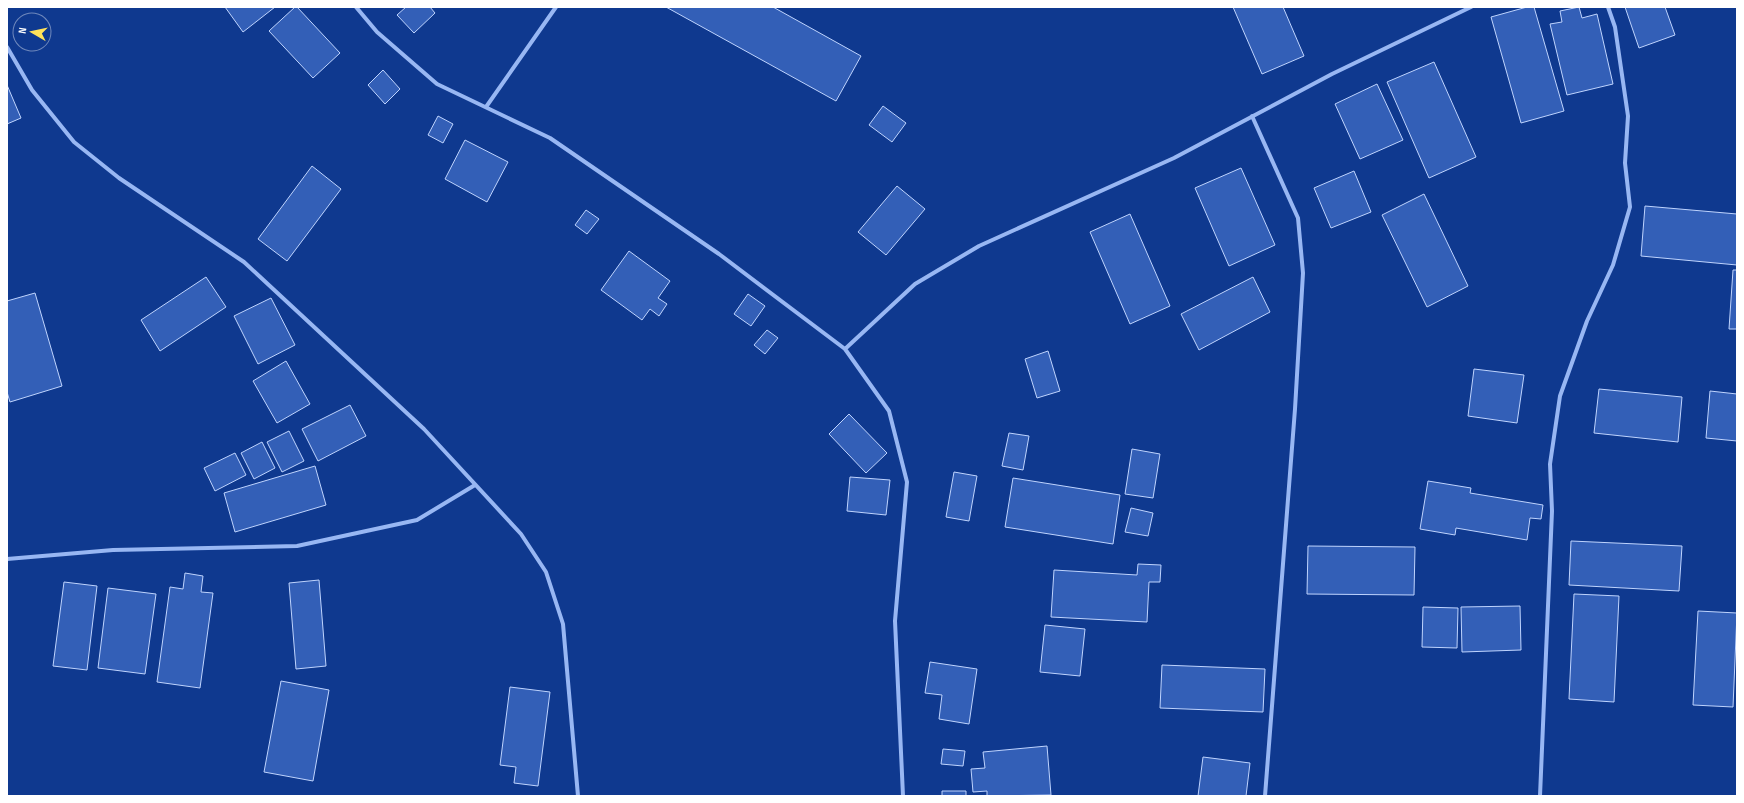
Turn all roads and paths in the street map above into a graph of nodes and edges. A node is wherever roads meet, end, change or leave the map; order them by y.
1 (356, 7) edge
2 (556, 7) edge
3 (1471, 7) edge
4 (1608, 7) edge
5 (7, 47) edge
6 (486, 107) junction
7 (1252, 116) junction
8 (845, 349) junction
9 (475, 484) junction
10 (7, 559) edge
11 (578, 796) edge
12 (903, 796) edge
13 (1265, 796) edge
14 (1540, 796) edge

1 - 6 street
2 - 6 street
3 - 7 street
4 - 14 street
5 - 9 street
6 - 8 street
7 - 8 street
7 - 13 street
8 - 12 street
9 - 10 street
9 - 11 street

